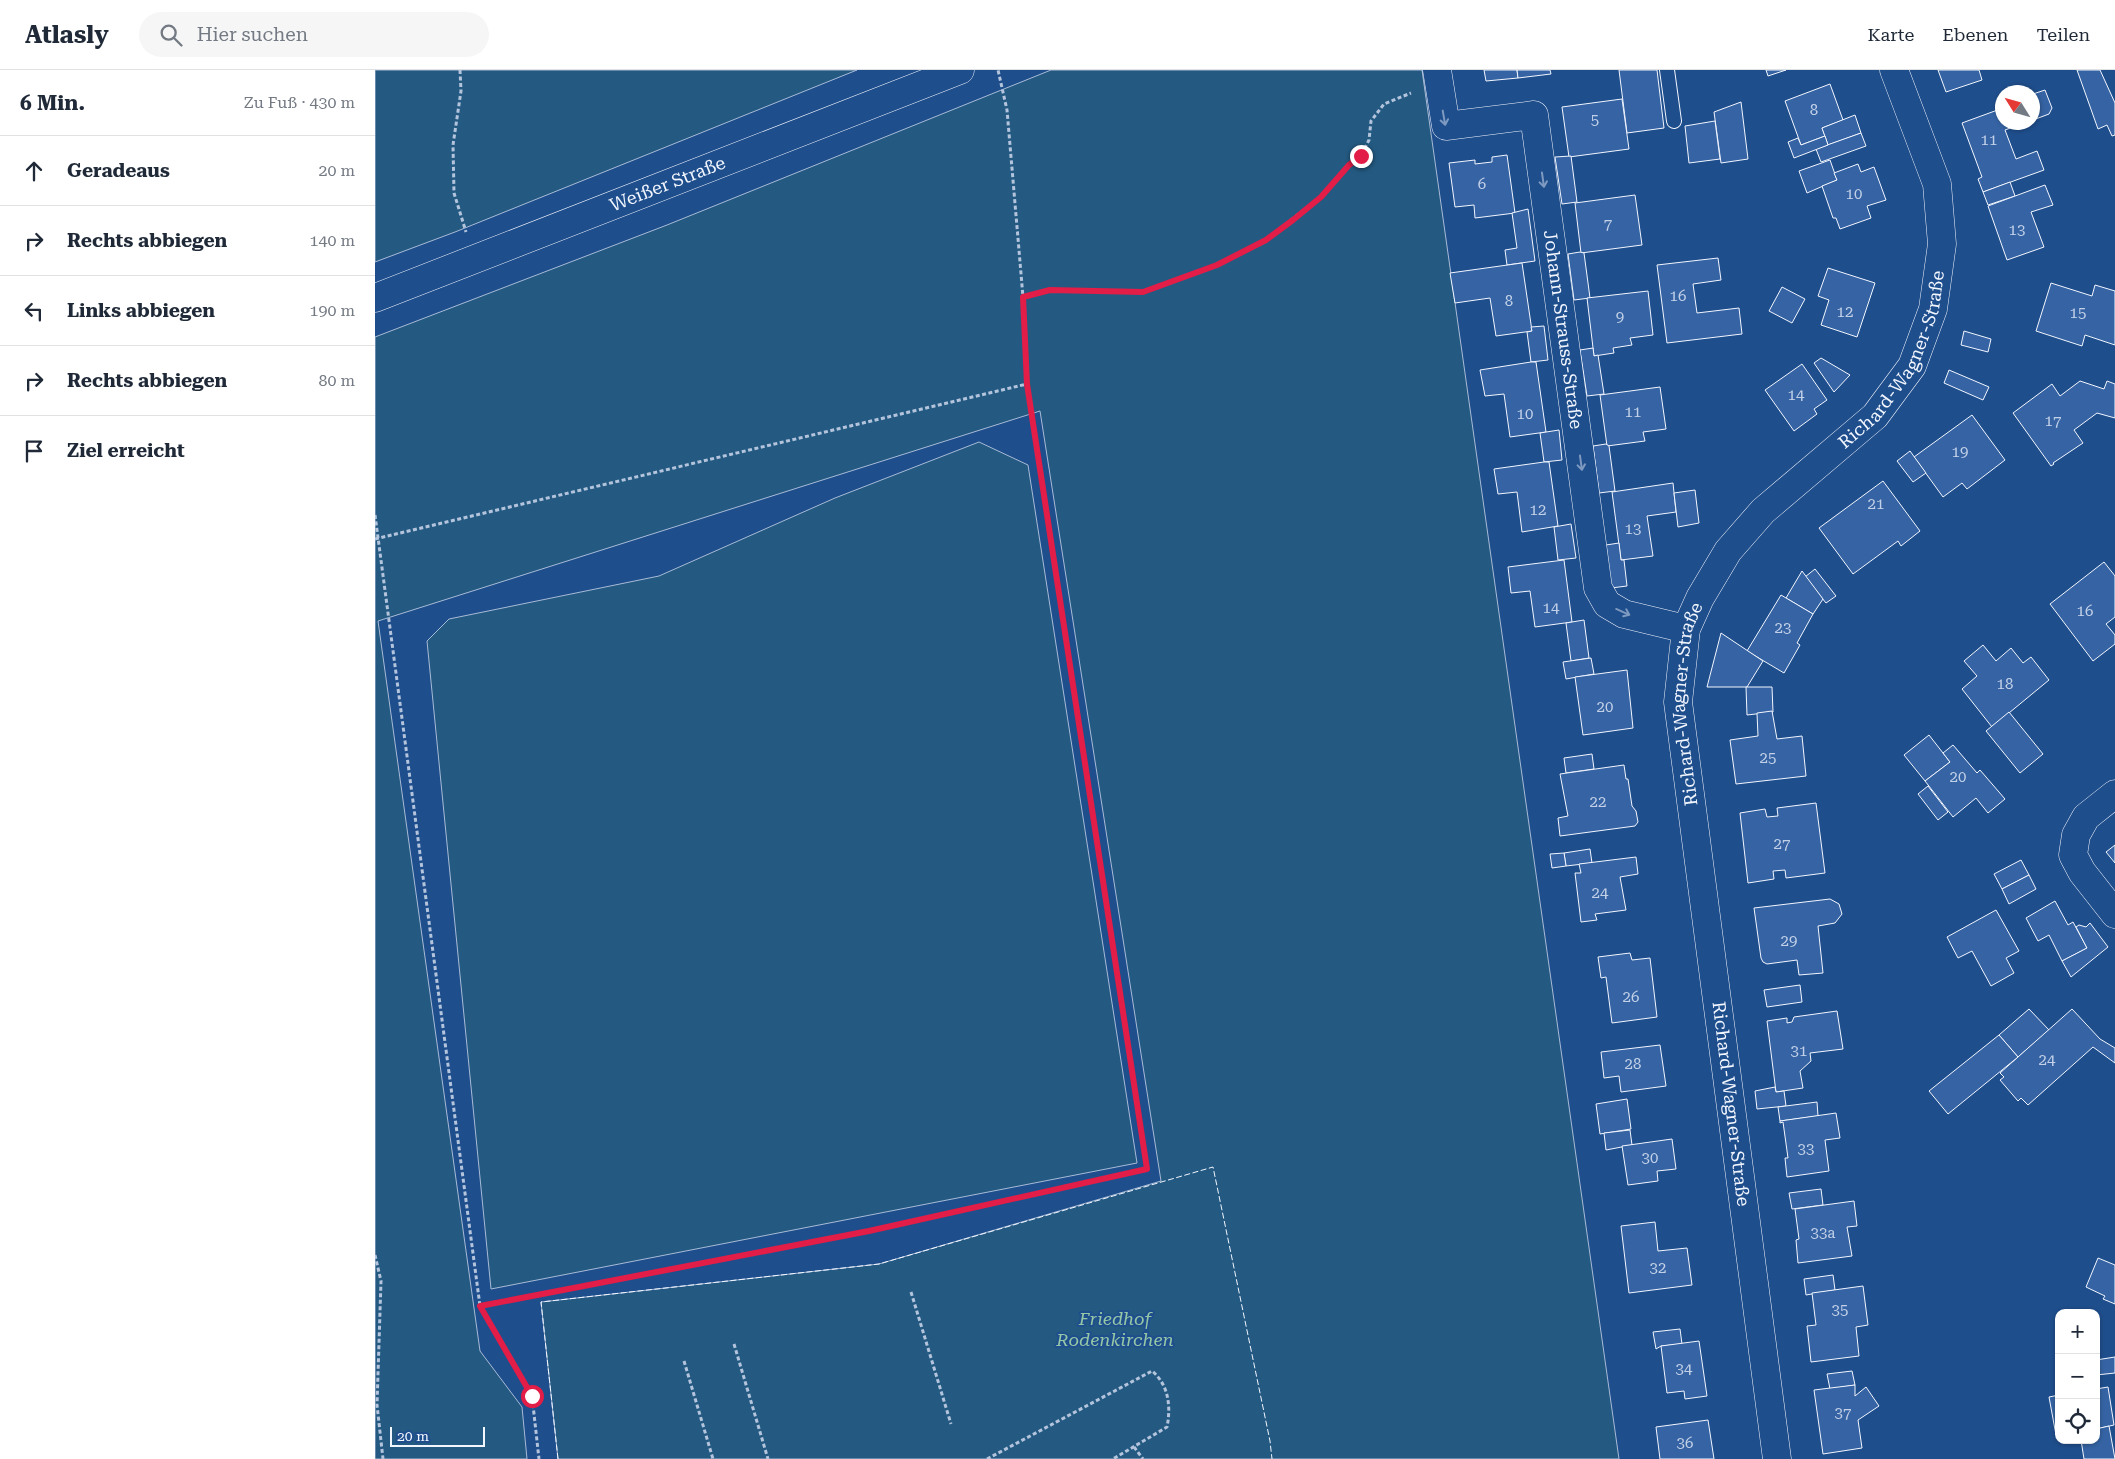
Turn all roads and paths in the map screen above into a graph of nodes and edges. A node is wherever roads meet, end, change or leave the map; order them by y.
1 (460, 70) edge
2 (960, 70) edge
3 (998, 70) edge
4 (1667, 70) edge
5 (1894, 70) edge
6 (1438, 79) edge
7 (1674, 121) dead end
8 (472, 260) junction
9 (1023, 297) junction
10 (375, 298) edge
11 (1027, 384) junction
12 (375, 515) edge
13 (377, 538) edge
14 (1686, 629) junction
15 (2115, 794) edge
16 (2115, 914) edge
17 (375, 1255) edge
18 (911, 1292) dead end
19 (480, 1306) junction
20 (734, 1344) dead end
21 (684, 1361) dead end
22 (951, 1424) dead end
23 (1134, 1447) junction
24 (383, 1459) edge
25 (539, 1459) edge
26 (713, 1459) edge
27 (768, 1459) edge
28 (987, 1459) edge
29 (1113, 1459) edge
30 (1143, 1459) edge
31 (1777, 1459) edge

1 - 8 path
2 - 8 street, Weißer Straße
3 - 9 path
4 - 7 lane
5 - 14 street, Richard-Wagner-Straße
6 - 9 path
6 -> 14 street, Johann-Strauss-Straße
8 - 10 street, Weißer Straße
9 - 11 path
11 - 13 path
11 - 19 path
12 - 13 path
13 - 19 path
14 - 31 street, Richard-Wagner-Straße
15 - 16 street
17 - 24 path
18 - 22 path
19 - 25 path
20 - 27 path
21 - 26 path
23 - 28 path
23 - 29 path
23 - 30 path

